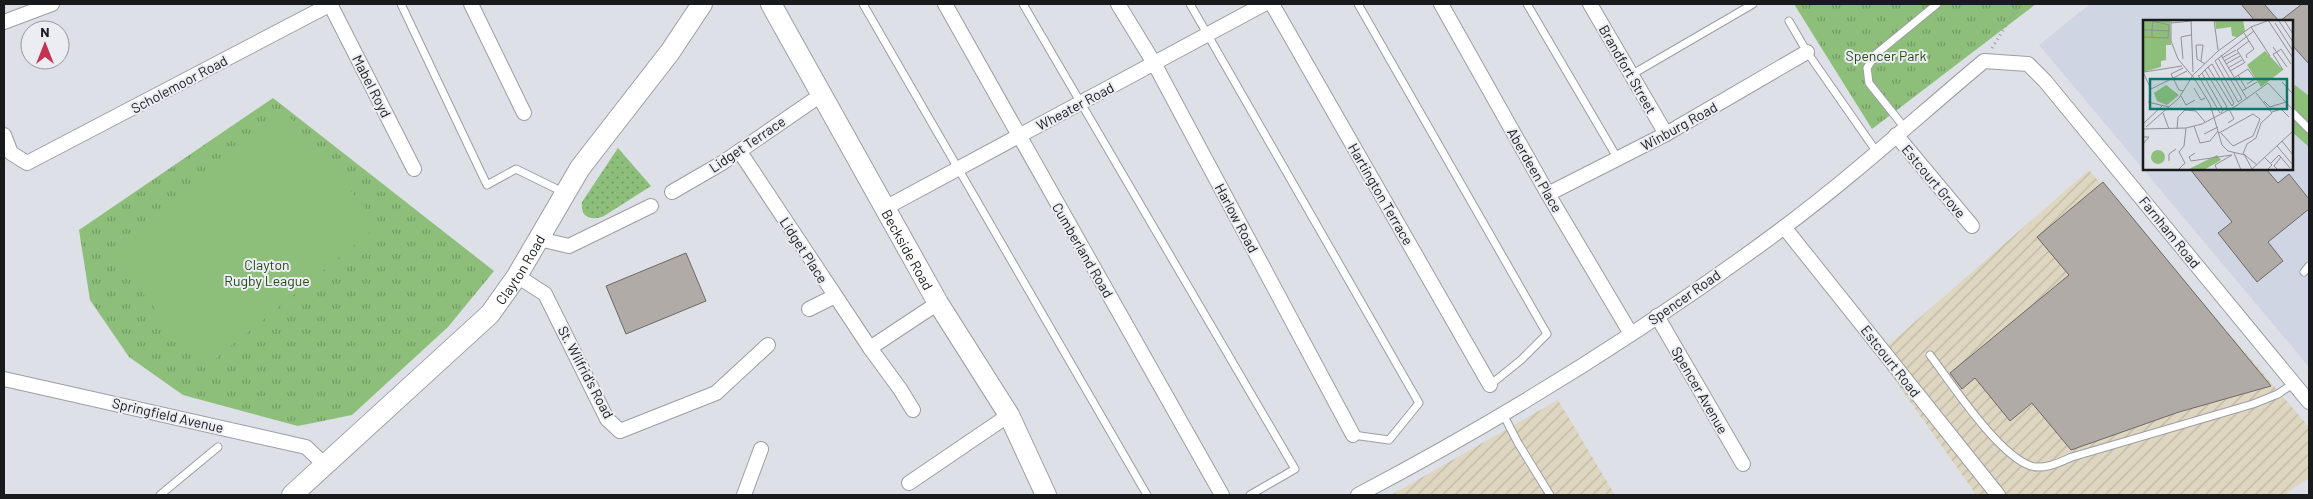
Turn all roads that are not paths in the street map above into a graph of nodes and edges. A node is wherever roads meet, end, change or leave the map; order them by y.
1 (52, 4) edge
2 (331, 4) edge
3 (401, 4) edge
4 (471, 4) edge
5 (702, 4) edge
6 (771, 4) edge
7 (863, 4) edge
8 (945, 4) edge
9 (1023, 4) edge
10 (1118, 4) edge
11 (1190, 4) edge
12 (1264, 4) edge
13 (1272, 4) edge
14 (1358, 4) edge
15 (1441, 4) edge
16 (1527, 4) edge
17 (1590, 4) edge
18 (1753, 4) edge
19 (1937, 4) edge
20 (4, 22) edge
21 (1789, 22) dead end
22 (1208, 34) junction
23 (1807, 52) junction
24 (1984, 61) joint
25 (1154, 63) junction
26 (1632, 75) junction
27 (821, 95) junction
28 (1080, 103) junction
29 (524, 113) dead end
30 (2293, 113) edge
31 (2309, 129) edge
32 (1900, 131) junction
33 (1666, 134) junction
34 (4, 135) edge
35 (1018, 136) junction
36 (1876, 151) junction
37 (740, 152) junction
38 (1618, 159) junction
39 (414, 169) dead end
40 (958, 169) junction
41 (672, 192) dead end
42 (566, 193) junction
43 (1548, 194) junction
44 (651, 206) dead end
45 (885, 208) junction
46 (1972, 226) dead end
47 (1784, 227) junction
48 (539, 239) junction
49 (2309, 266) edge
50 (2304, 272) dead end
51 (517, 276) junction
52 (834, 296) junction
53 (938, 303) junction
54 (809, 309) dead end
55 (1657, 316) junction
56 (1631, 334) junction
57 (768, 345) dead end
58 (870, 348) junction
59 (1930, 355) dead end
60 (4, 379) edge
61 (2294, 383) junction
62 (1490, 385) joint
63 (2308, 397) edge
64 (913, 410) dead end
65 (1503, 414) junction
66 (1009, 415) junction
67 (1353, 435) joint
68 (218, 448) dead end
69 (761, 449) dead end
70 (1743, 464) dead end
71 (325, 465) junction
72 (909, 483) dead end
73 (160, 495) edge
74 (292, 495) edge
75 (744, 495) edge
76 (1046, 495) edge
77 (1147, 495) edge
78 (1222, 495) edge
79 (1250, 495) edge
80 (1358, 495) edge
81 (1550, 495) edge
82 (1998, 495) edge

1 - 20 street
2 - 34 street, Scholemoor Road
2 - 39 street, Mabel Royd
3 - 42 lane
4 - 29 street
5 - 42 street, Clayton Road
6 - 27 street, Beckside Road
7 - 40 lane
8 - 35 street, Cumberland Road
9 - 28 lane
10 - 25 street, Harlow Road
11 - 22 lane
12 - 22 street, Wheater Road
13 - 62 street, Hartington Terrace
14 - 62 lane
15 - 43 street, Aberdeen Place
16 - 38 lane
17 - 26 street, Brandfort Street
18 - 26 lane
19 - 32 lane
21 - 23 lane
22 - 25 street, Wheater Road
22 - 67 lane
23 - 33 street, Winburg Road
23 - 36 lane
24 - 32 street, Spencer Road
24 - 61 street, Farnham Road
25 - 28 street, Wheater Road
25 - 67 street, Harlow Road
26 - 33 street, Brandfort Street
27 - 37 street, Lidget Terrace
27 - 45 street, Beckside Road
28 - 35 street, Wheater Road
28 - 79 lane
30 - 31 lane
32 - 36 street, Spencer Road
32 - 46 street, Estcourt Grove
33 - 38 street, Winburg Road
35 - 40 street, Wheater Road
35 - 78 street, Cumberland Road
36 - 47 street, Spencer Road
37 - 41 street, Lidget Terrace
37 - 52 street, Lidget Place
38 - 43 street, Winburg Road
40 - 45 street, Wheater Road
40 - 77 lane
42 - 48 street, Clayton Road
43 - 56 street, Aberdeen Place
44 - 48 street
45 - 53 street, Beckside Road
47 - 55 street, Spencer Road
47 - 82 street, Estcourt Road
48 - 51 street, Clayton Road
49 - 50 lane
51 - 57 street, St. Wilfrid's Road
51 - 71 street, Clayton Road
52 - 54 street
52 - 58 street, Lidget Place
53 - 58 street
53 - 66 street, Beckside Road
55 - 56 street, Spencer Road
55 - 70 street, Spencer Avenue
56 - 65 street, Spencer Road
58 - 64 street, Lidget Place
59 - 61 lane
60 - 71 street, Springfield Avenue
61 - 63 street, Farnham Road
65 - 80 street, Spencer Road
65 - 81 lane
66 - 72 street
66 - 76 street, Beckside Road
68 - 73 lane
69 - 75 street
71 - 74 street, Clayton Road

